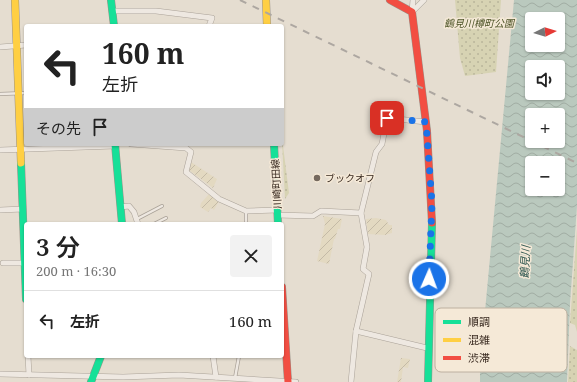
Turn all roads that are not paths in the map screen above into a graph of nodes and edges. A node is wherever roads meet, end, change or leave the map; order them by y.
1 (15, 0) edge
2 (111, 0) edge
3 (266, 0) edge
4 (390, 0) edge
5 (413, 0) edge
6 (424, 0) edge
7 (112, 12) junction
8 (412, 12) junction
9 (114, 24) edge
10 (210, 24) edge
11 (267, 24) edge
12 (17, 46) junction
13 (24, 46) edge
14 (0, 47) edge
15 (22, 93) edge
16 (0, 94) edge
17 (426, 122) junction
18 (91, 146) edge
19 (114, 146) edge
20 (158, 146) edge
21 (274, 146) edge
22 (21, 149) junction
23 (0, 150) edge
24 (120, 206) junction
25 (162, 206) dead end
26 (0, 210) edge
27 (23, 210) junction
28 (246, 211) junction
29 (277, 212) junction
30 (361, 212) junction
31 (166, 218) dead end
32 (122, 222) edge
33 (138, 222) edge
34 (158, 222) edge
35 (246, 222) edge
36 (278, 222) edge
37 (24, 236) edge
38 (24, 263) edge
39 (3, 264) dead end
40 (284, 318) edge
41 (356, 331) junction
42 (427, 348) junction
43 (28, 358) edge
44 (100, 358) edge
45 (213, 358) edge
46 (239, 358) edge
47 (0, 374) edge
48 (29, 375) junction
49 (216, 377) junction
50 (235, 378) junction
51 (92, 379) edge
52 (288, 381) edge
53 (296, 382) edge
54 (351, 382) edge
55 (428, 382) edge

1 - 12 street
2 - 7 street
3 - 11 street
4 - 8 street
5 - 8 street
6 - 8 street
7 - 9 street
7 - 10 street
8 - 17 street
12 - 13 street
12 - 14 street
12 - 15 street
15 - 16 lane
15 - 22 street
17 - 30 street
17 - 42 street
18 - 22 street
19 - 24 street
20 - 28 street
21 - 29 street, 川崎町田線
22 - 23 street
22 - 27 street
24 - 32 street
24 - 33 street
25 - 33 lane
26 - 27 street
27 - 37 street
28 - 29 street
28 - 35 lane
29 - 30 street
29 - 36 street, 川崎町田線
30 - 41 street
31 - 34 lane
38 - 39 street
40 - 52 street
41 - 42 street
41 - 54 street
42 - 55 street
43 - 48 street
44 - 51 street
45 - 49 street
46 - 50 lane
47 - 48 street
48 - 51 street
49 - 50 street
49 - 51 street
50 - 52 street
52 - 53 street

